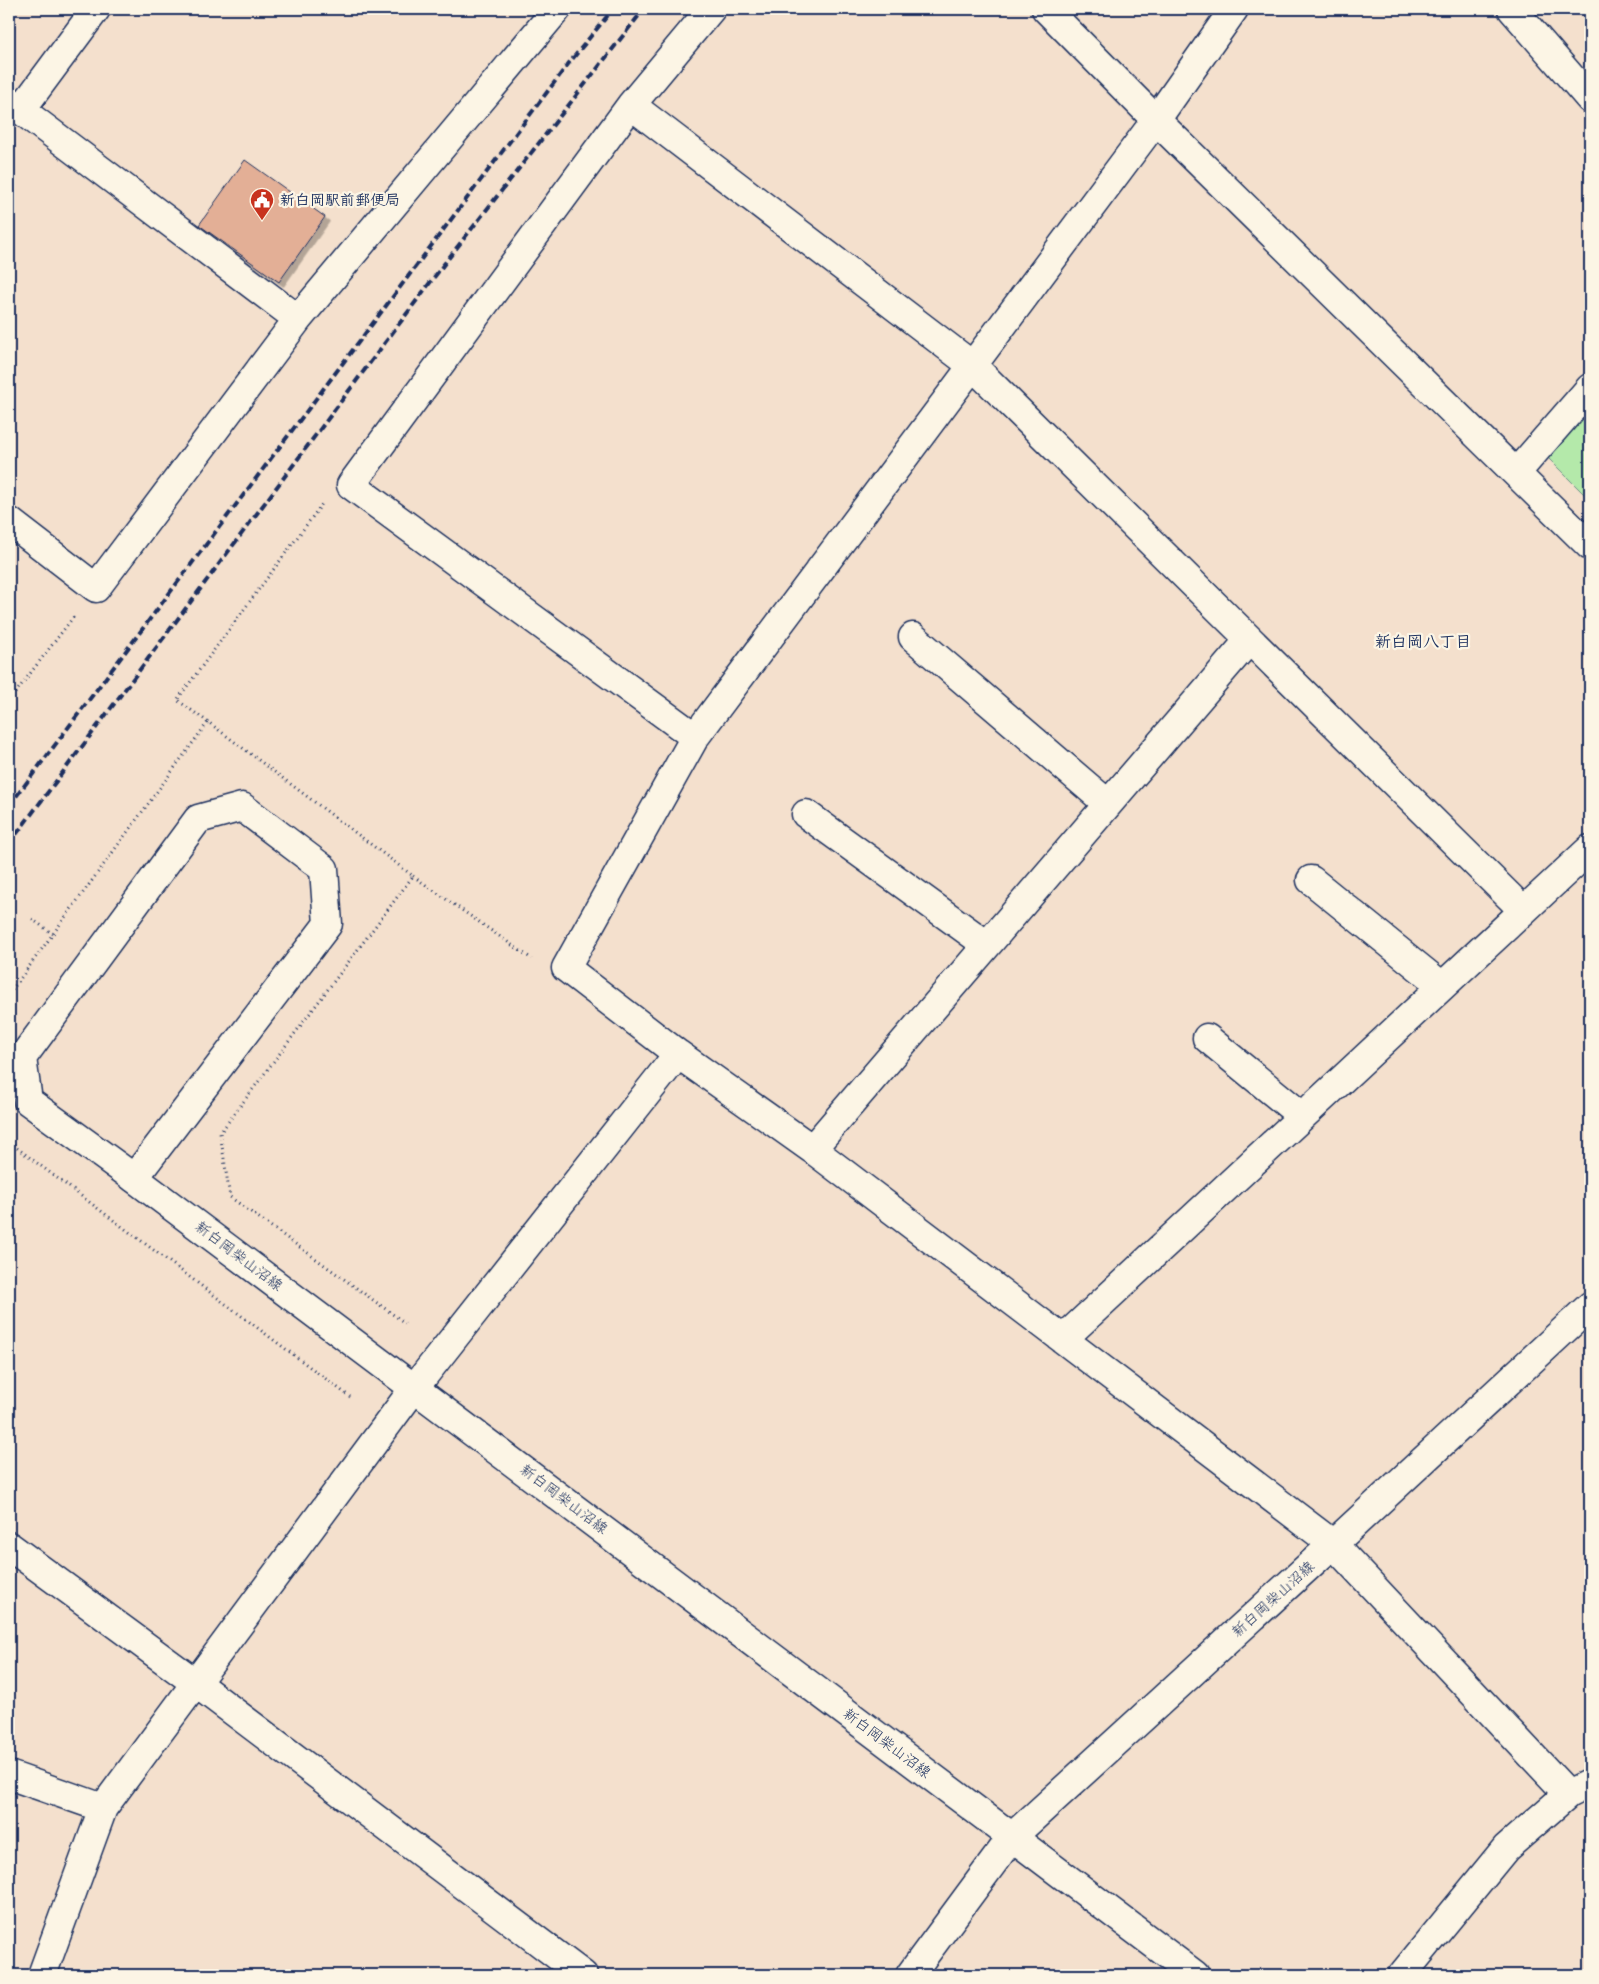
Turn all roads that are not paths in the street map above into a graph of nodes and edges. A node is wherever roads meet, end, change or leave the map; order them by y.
1 (96, 9) edge
2 (557, 9) edge
3 (711, 9) edge
4 (1046, 9) edge
5 (1234, 9) edge
6 (1512, 9) edge
7 (1590, 99) edge
8 (15, 105) edge
9 (631, 105) junction
10 (1156, 120) junction
11 (298, 319) junction
12 (973, 366) junction
13 (1590, 388) edge
14 (1516, 473) junction
15 (9, 521) edge
16 (1590, 546) edge
17 (913, 637) dead end
18 (1249, 640) junction
19 (695, 737) junction
20 (1108, 804) junction
21 (806, 814) dead end
22 (1590, 849) edge
23 (1310, 880) dead end
24 (1523, 910) junction
25 (987, 945) junction
26 (1442, 986) junction
27 (1207, 1038) dead end
28 (678, 1054) junction
29 (1302, 1116) junction
30 (812, 1149) junction
31 (134, 1178) junction
32 (1590, 1306) edge
33 (1063, 1338) junction
34 (415, 1387) junction
35 (1333, 1544) junction
36 (9, 1546) edge
37 (197, 1684) junction
38 (9, 1775) edge
39 (1579, 1789) edge
40 (103, 1808) junction
41 (1012, 1837) junction
42 (42, 1975) edge
43 (582, 1975) edge
44 (910, 1975) edge
45 (1195, 1975) edge
46 (1402, 1975) edge

1 - 8 street
2 - 11 street
3 - 9 street
4 - 10 street
5 - 10 street
6 - 7 street
8 - 11 street
9 - 12 street
9 - 19 street
10 - 12 street
10 - 14 street
11 - 15 street
12 - 18 street
12 - 19 street
13 - 14 street
14 - 16 street
17 - 20 street
18 - 20 street
18 - 24 street
19 - 28 street
20 - 25 street
21 - 25 street
22 - 24 street
23 - 26 street
24 - 26 street
25 - 30 street
26 - 29 street
27 - 29 street
28 - 30 street
28 - 34 street
29 - 33 street
30 - 33 street
31 - 31 street, 新白岡柴山沼線
31 - 34 street, 新白岡柴山沼線
32 - 35 street, 新白岡柴山沼線
33 - 35 street
34 - 37 street
34 - 41 street, 新白岡柴山沼線
35 - 39 street
35 - 41 street, 新白岡柴山沼線
36 - 37 street
37 - 40 street
37 - 43 street
38 - 40 street
39 - 46 street
40 - 42 street
41 - 44 street
41 - 45 street

